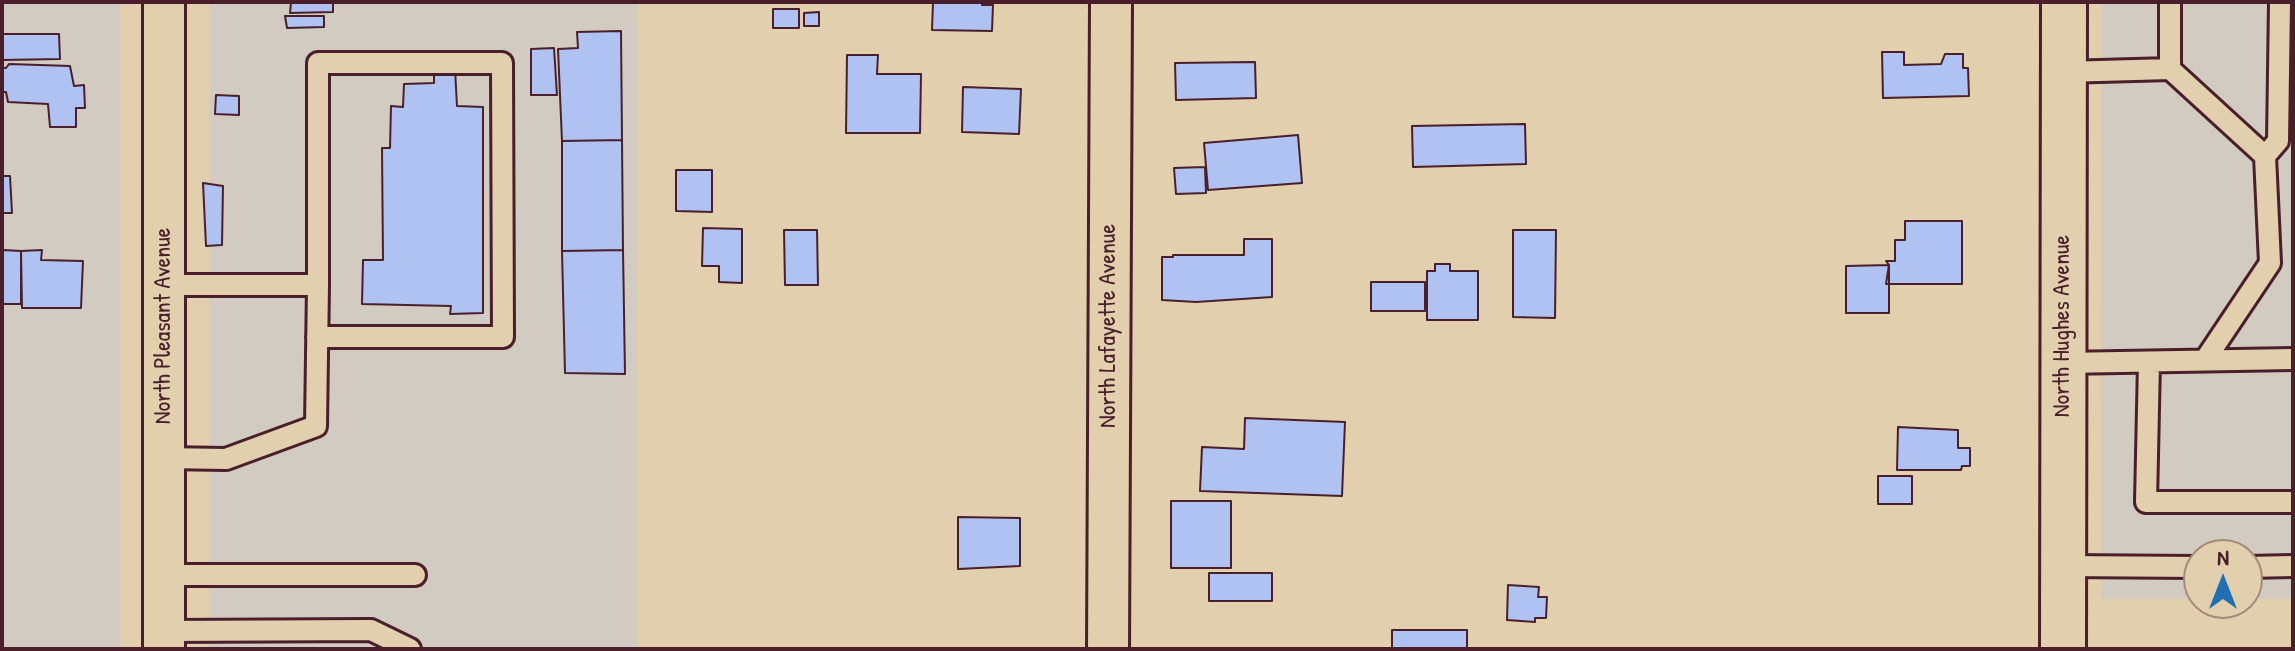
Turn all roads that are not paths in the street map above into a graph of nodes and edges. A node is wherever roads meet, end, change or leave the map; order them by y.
1 (164, 2) edge
2 (1111, 2) edge
3 (2064, 2) edge
4 (2170, 2) edge
5 (2280, 2) edge
6 (2170, 69) junction
7 (2064, 72) junction
8 (2265, 156) junction
9 (164, 285) junction
10 (318, 285) junction
11 (317, 337) junction
12 (2293, 359) edge
13 (2205, 360) junction
14 (2149, 362) junction
15 (2063, 363) junction
16 (164, 458) junction
17 (2293, 502) edge
18 (2063, 566) junction
19 (2293, 566) edge
20 (2183, 567) edge
21 (2263, 567) edge
22 (164, 575) junction
23 (415, 575) dead end
24 (164, 640) edge
25 (410, 649) edge
26 (1108, 649) edge
27 (2063, 649) edge

1 - 9 street, North Pleasant Avenue
2 - 26 street, North Lafayette Avenue
3 - 7 street, North Hughes Avenue
4 - 6 lane
5 - 8 lane
6 - 7 lane
6 - 8 lane
7 - 15 street, North Hughes Avenue
8 - 13 lane
9 - 10 lane
9 - 16 street, North Pleasant Avenue
10 - 11 lane
10 - 11 lane
11 - 16 lane
12 - 13 lane
13 - 14 lane
14 - 15 lane
14 - 17 lane
15 - 18 street, North Hughes Avenue
16 - 22 street, North Pleasant Avenue
18 - 20 lane
18 - 27 street, North Hughes Avenue
19 - 21 lane
22 - 23 lane
22 - 24 street, North Pleasant Avenue
24 - 25 lane

